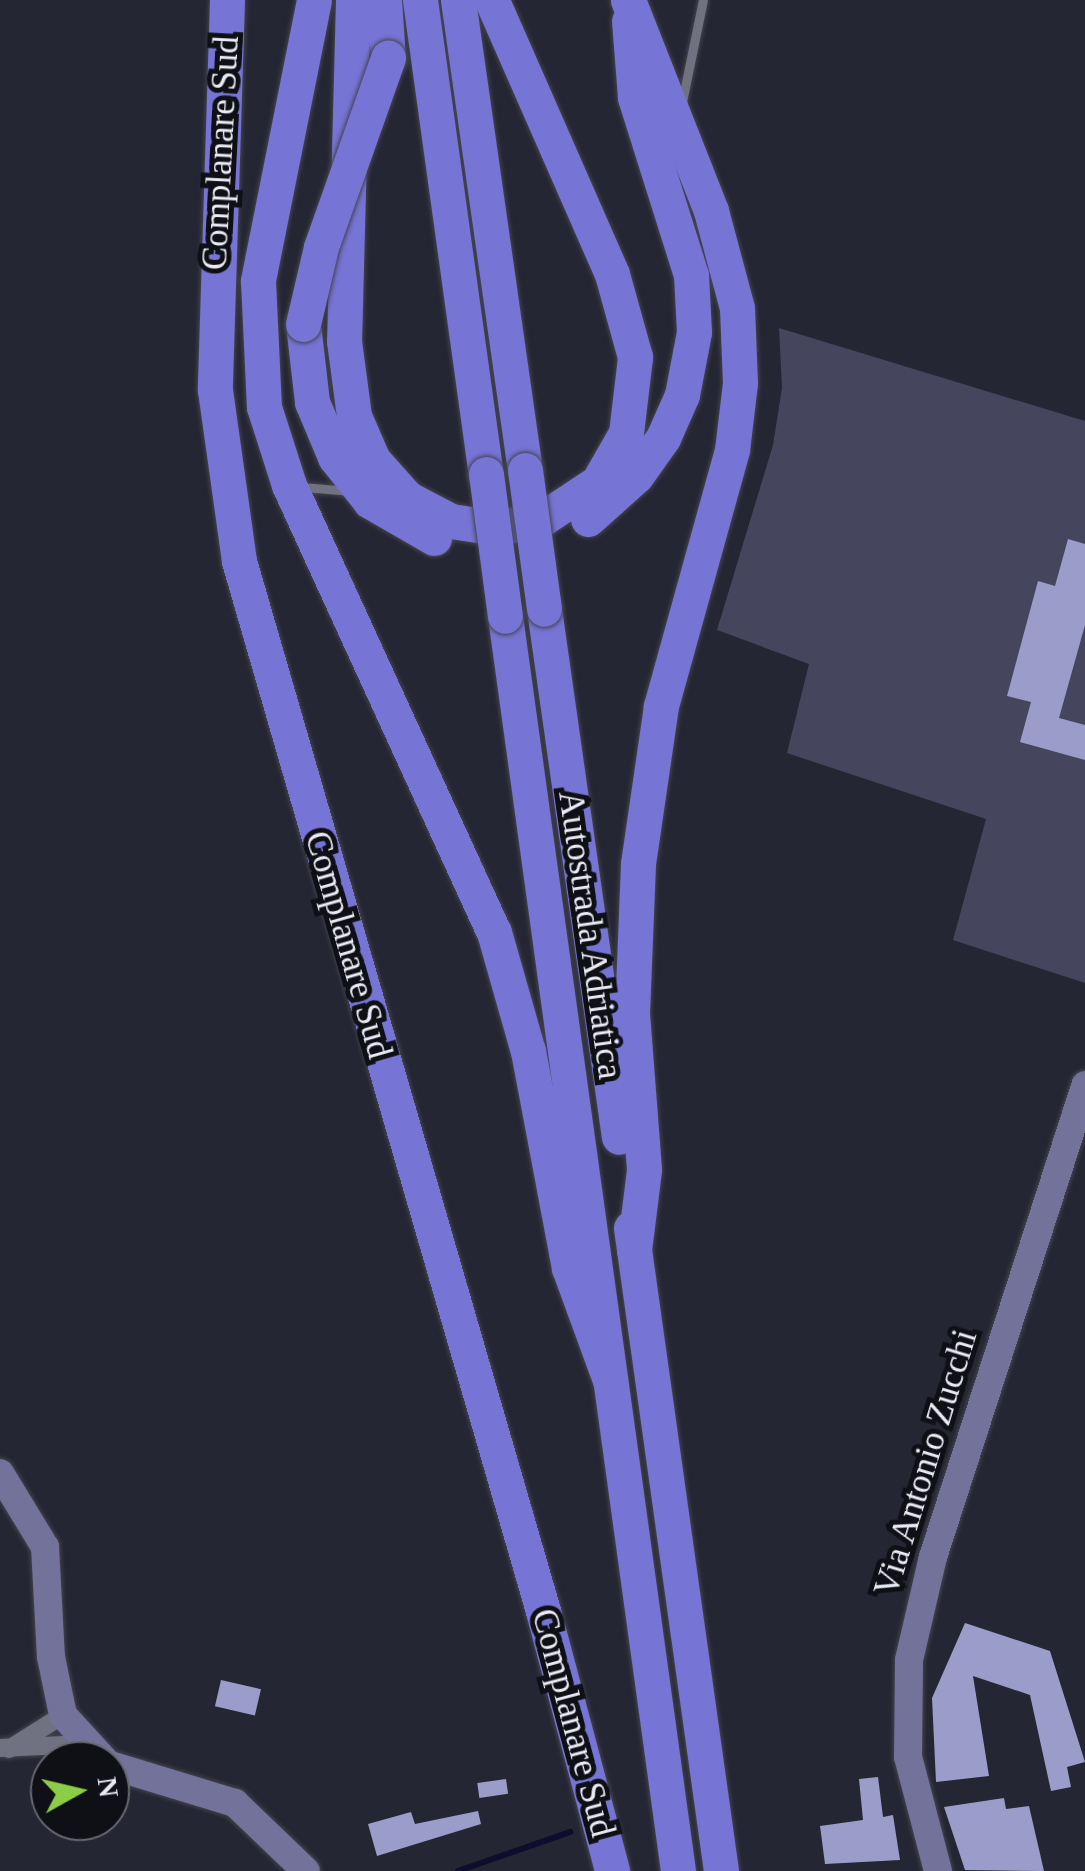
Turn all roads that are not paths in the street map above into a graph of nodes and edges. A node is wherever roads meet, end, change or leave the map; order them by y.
1 (227, 0) edge
2 (314, 0) edge
3 (353, 0) edge
4 (384, 0) edge
5 (420, 0) edge
6 (458, 0) edge
7 (492, 0) edge
8 (628, 0) edge
9 (703, 0) edge
10 (678, 125) junction
11 (289, 484) junction
12 (360, 491) junction
13 (1085, 1084) edge
14 (634, 1250) junction
15 (610, 1380) junction
16 (0, 1473) edge
17 (63, 1715) junction
18 (86, 1741) edge
19 (4, 1749) edge
20 (30, 1751) edge
21 (130, 1767) edge
22 (306, 1871) edge
23 (612, 1871) edge
24 (678, 1871) edge
25 (721, 1871) edge
26 (938, 1871) edge

1 - 23 highway, Complanare Sud
2 - 11 highway
3 - 7 highway
4 - 12 highway, bridge
5 - 15 highway, Autostrada Adriatica, bridge
6 - 14 highway, Autostrada Adriatica, bridge
8 - 10 highway
8 - 12 highway
9 - 10 lane
10 - 14 highway
11 - 12 lane
11 - 15 highway
13 - 26 main road, Via Antonio Zucchi
14 - 25 highway, Autostrada Adriatica
15 - 24 highway, Autostrada Adriatica
16 - 17 main road
17 - 18 main road
17 - 19 street
19 - 20 street
21 - 22 main road

